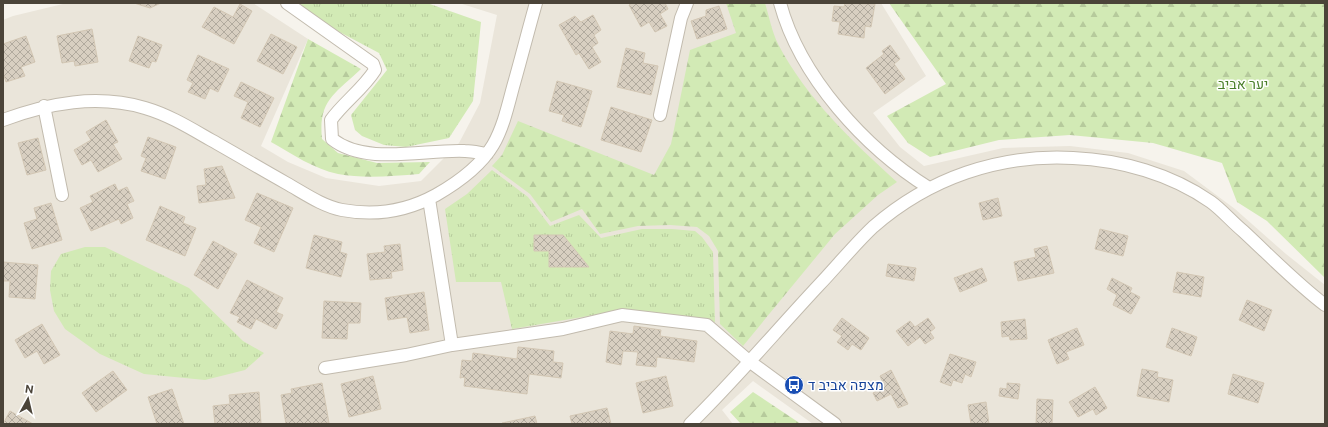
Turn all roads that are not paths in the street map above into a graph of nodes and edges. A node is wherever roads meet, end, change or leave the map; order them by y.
1 (287, 3) edge
2 (536, 3) edge
3 (687, 3) edge
4 (780, 3) edge
5 (44, 106) junction
6 (660, 115) dead end
7 (3, 120) edge
8 (487, 154) junction
9 (929, 188) junction
10 (62, 195) dead end
11 (429, 199) junction
12 (1325, 306) edge
13 (452, 345) junction
14 (749, 361) junction
15 (325, 368) dead end
16 (690, 424) edge
17 (835, 424) edge

1 - 8 street
2 - 8 street
3 - 6 street
4 - 9 street
5 - 7 street
5 - 10 street
5 - 11 street
8 - 11 street
9 - 12 street
9 - 14 street
11 - 13 street
13 - 14 street
13 - 15 street
14 - 16 street
14 - 17 street

